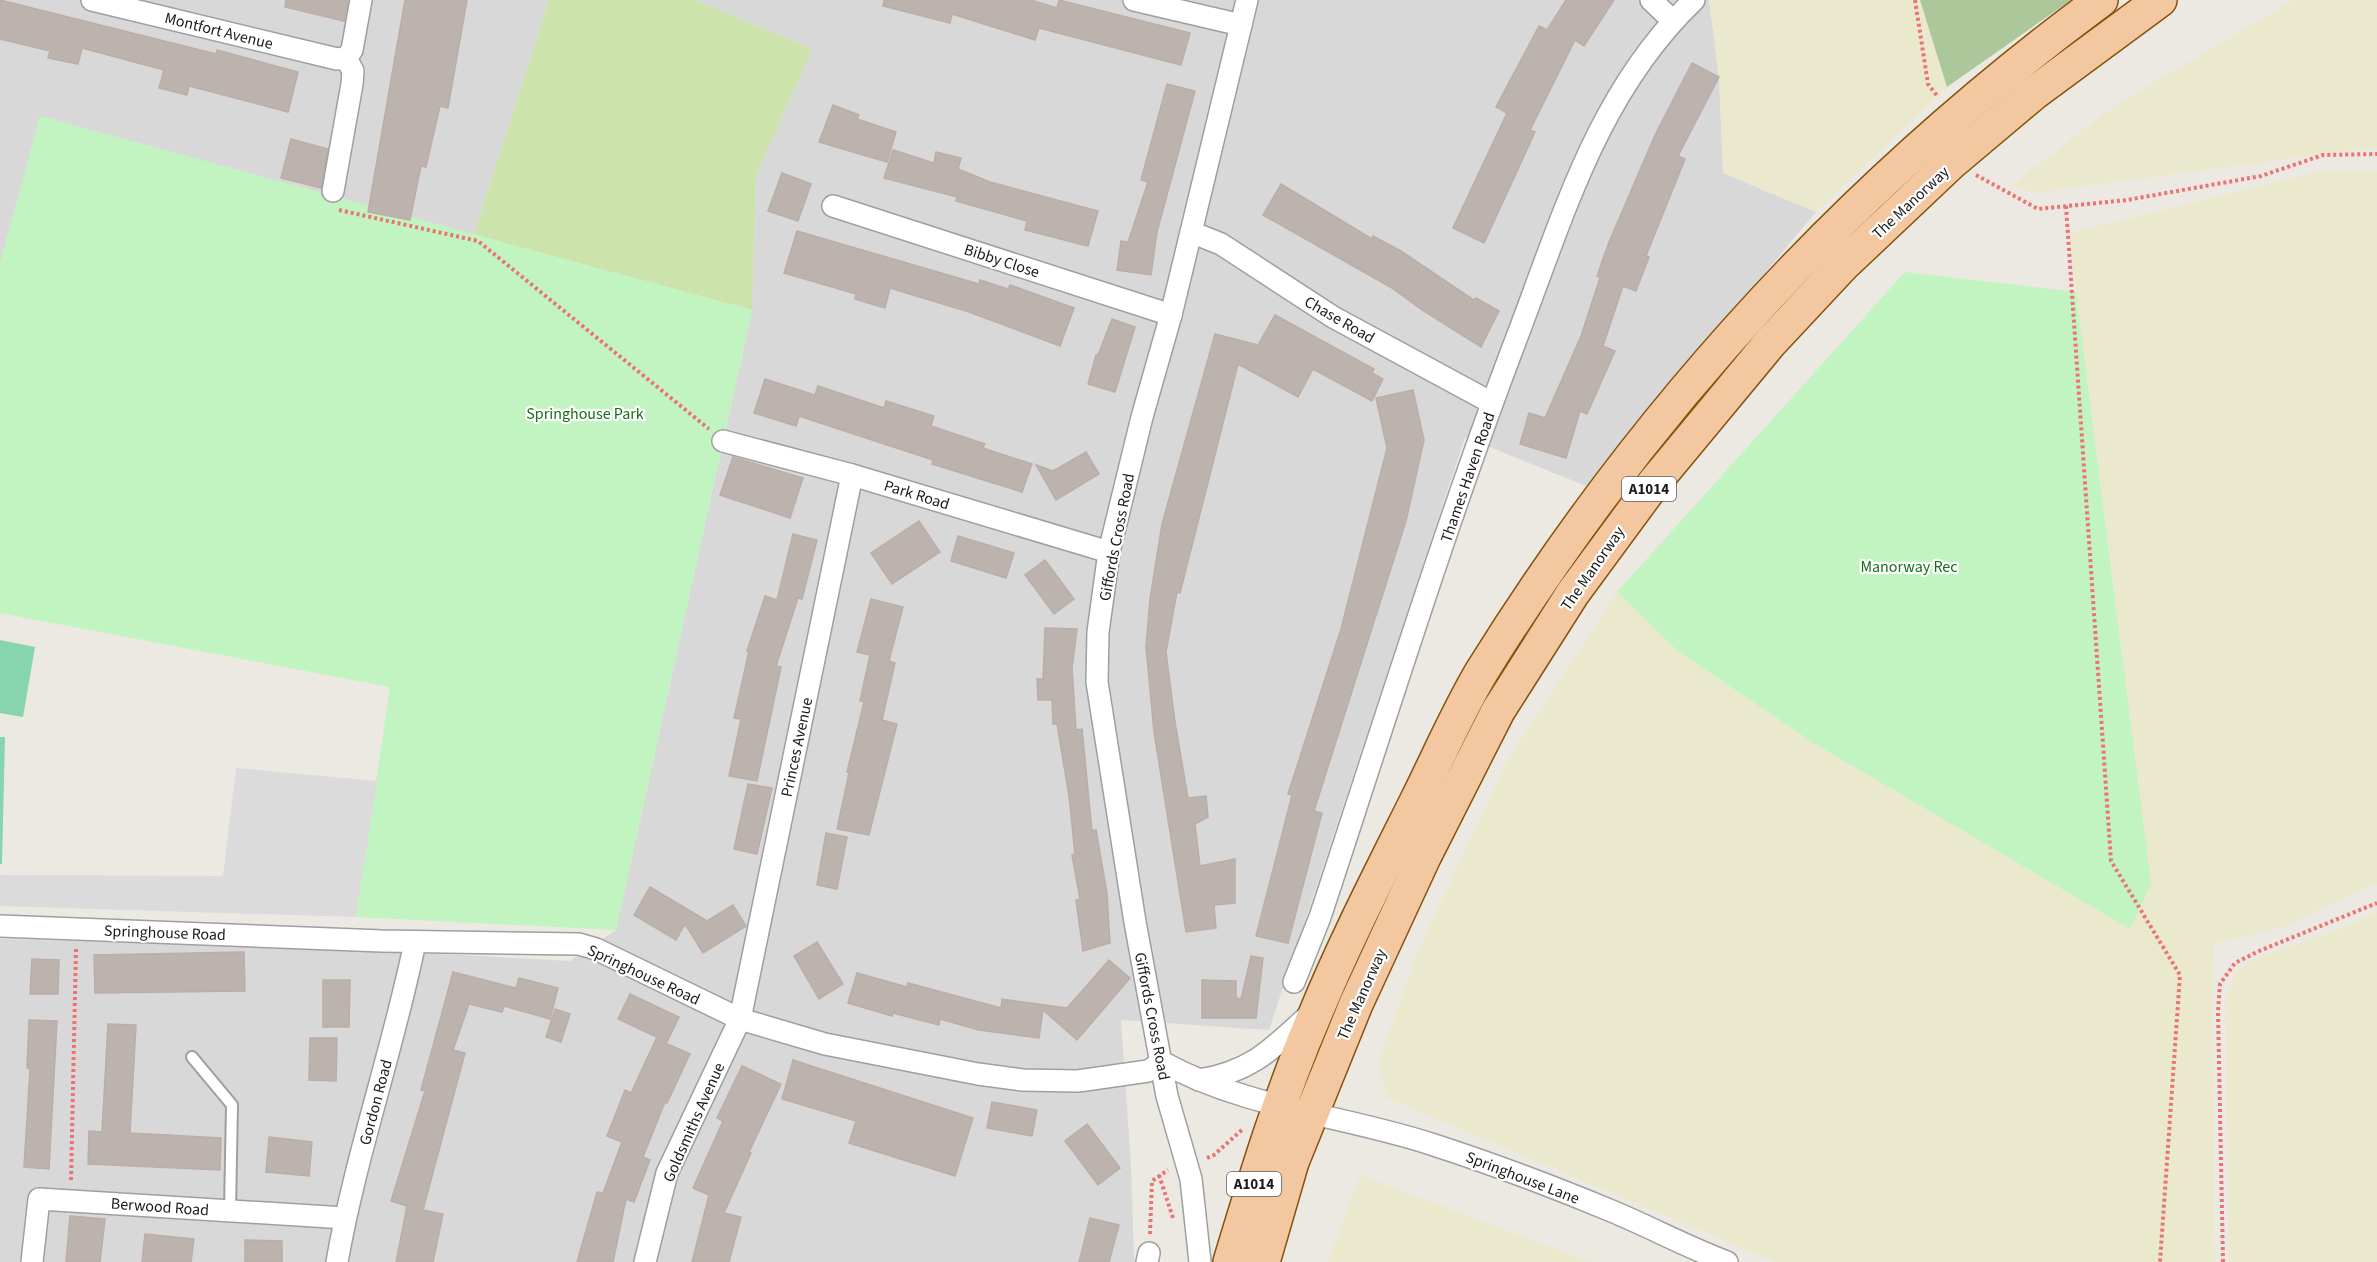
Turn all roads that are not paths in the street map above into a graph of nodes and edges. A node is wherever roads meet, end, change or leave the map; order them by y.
1 (92, 0) edge
2 (360, 0) edge
3 (1134, 0) edge
4 (1247, 0) edge
5 (1651, 0) edge
6 (1694, 0) edge
7 (2101, 0) edge
8 (2160, 0) edge
9 (1673, 21) junction
10 (1241, 25) junction
11 (346, 58) junction
12 (333, 191) road end
13 (833, 206) dead end
14 (1191, 232) junction
15 (1171, 315) junction
16 (1492, 403) junction
17 (723, 441) road end
18 (852, 475) junction
19 (1109, 552) junction
20 (0, 926) edge
21 (415, 942) junction
22 (1294, 982) dead end
23 (1318, 1006) junction
24 (740, 1019) junction
25 (192, 1057) dead end
26 (1162, 1062) junction
27 (1197, 1080) junction
28 (1280, 1107) junction
29 (1313, 1112) junction
30 (1173, 1117) junction
31 (230, 1211) junction
32 (345, 1218) junction
33 (32, 1262) edge
34 (337, 1262) edge
35 (645, 1262) edge
36 (1200, 1262) edge
37 (1230, 1262) edge
38 (1263, 1262) edge
39 (1727, 1262) edge

1 - 11 street, Montfort Avenue
2 - 11 street
3 - 10 street
4 - 10 street, Giffords Cross Road
5 - 9 street
6 - 9 street, Thames Haven Road
7 - 23 main road, The Manorway / A1014
8 - 29 main road, The Manorway / A1014
9 - 16 street, Thames Haven Road
10 - 14 street, Giffords Cross Road
11 - 12 street
13 - 15 street, Bibby Close
14 - 15 street, Giffords Cross Road
14 - 16 street, Chase Road
15 - 19 street, Giffords Cross Road
16 - 22 street, Thames Haven Road
17 - 18 street, Park Road
18 - 19 street, Park Road
18 - 24 street, Princes Avenue
19 - 26 street, Giffords Cross Road
20 - 21 street, Springhouse Road
21 - 24 street, Springhouse Road
21 - 32 street, Gordon Road
23 - 27 street
23 - 28 main road, The Manorway / A1014
24 - 26 street, Springhouse Road
24 - 35 street, Goldsmiths Avenue
25 - 31 lane
26 - 27 street
26 - 30 street, Giffords Cross Road
27 - 28 street
27 - 30 street, Giffords Cross Road
28 - 29 street, Springhouse Lane
28 - 37 main road, The Manorway / A1014
29 - 38 main road, The Manorway / A1014
29 - 39 street, Springhouse Lane
30 - 36 street, Giffords Cross Road
31 - 32 street, Berwood Road
31 - 33 street, Berwood Road
32 - 34 street, Gordon Road

